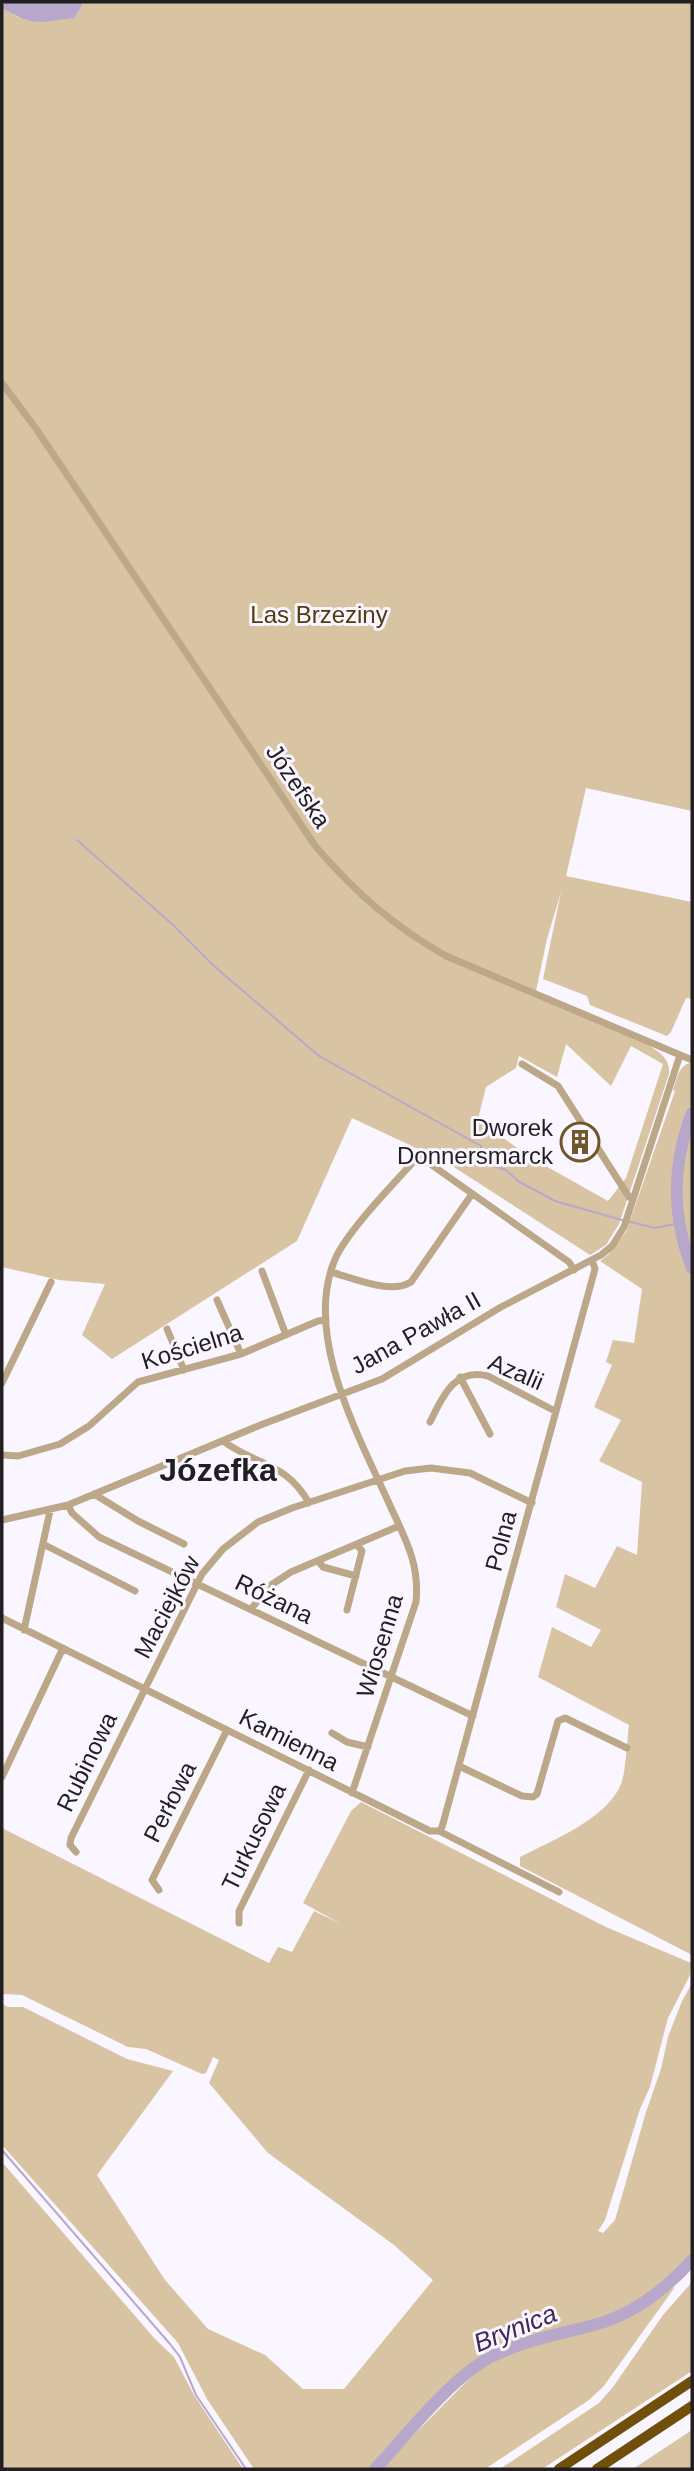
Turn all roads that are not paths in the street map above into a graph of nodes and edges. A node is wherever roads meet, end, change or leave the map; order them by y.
1 (2, 383) edge
2 (680, 1055) junction
3 (692, 1060) edge
4 (522, 1064) dead end
5 (472, 1194) junction
6 (633, 1199) junction
7 (592, 1260) junction
8 (574, 1270) junction
9 (262, 1271) dead end
10 (331, 1272) junction
11 (51, 1282) dead end
12 (217, 1300) dead end
13 (326, 1320) junction
14 (167, 1329) dead end
15 (286, 1335) junction
16 (241, 1354) junction
17 (184, 1370) junction
18 (460, 1377) junction
19 (2, 1383) edge
20 (342, 1395) junction
21 (555, 1411) junction
22 (430, 1422) dead end
23 (490, 1434) dead end
24 (223, 1441) junction
25 (2, 1455) edge
26 (378, 1480) junction
27 (94, 1494) junction
28 (309, 1503) junction
29 (531, 1503) junction
30 (68, 1505) junction
31 (50, 1511) junction
32 (2, 1520) edge
33 (399, 1526) junction
34 (43, 1544) junction
35 (184, 1544) dead end
36 (357, 1545) junction
37 (319, 1562) junction
38 (356, 1576) junction
39 (197, 1584) junction
40 (135, 1591) dead end
41 (251, 1609) junction
42 (347, 1610) dead end
43 (2, 1618) edge
44 (24, 1630) junction
45 (63, 1648) junction
46 (392, 1678) junction
47 (145, 1689) junction
48 (473, 1716) junction
49 (227, 1730) junction
50 (332, 1733) dead end
51 (368, 1747) junction
52 (627, 1748) dead end
53 (459, 1766) junction
54 (309, 1770) junction
55 (2, 1777) edge
56 (352, 1793) junction
57 (439, 1831) junction
58 (76, 1852) dead end
59 (159, 1890) dead end
60 (559, 1892) dead end
61 (239, 1923) dead end
62 (692, 2381) edge
63 (692, 2406) edge
64 (559, 2469) edge
65 (597, 2469) edge

1 - 2 street, Józefska
2 - 3 street, Józefska
2 - 6 street, Jana Pawła II
4 - 6 street
5 - 8 street
5 - 10 street
5 - 10 street, Wiosenna
6 - 7 street, Jana Pawła II
7 - 8 street, Jana Pawła II
7 - 21 street, Polna
8 - 20 street, Jana Pawła II
9 - 15 street
10 - 13 street, Wiosenna
11 - 19 street
12 - 16 street
13 - 15 street, Kościelna
13 - 20 street, Wiosenna
14 - 17 street
15 - 16 street, Kościelna
16 - 17 street, Kościelna
17 - 25 street, Kościelna
18 - 21 street, Azalii
18 - 22 street, Azalii
18 - 23 street, Azalii
20 - 24 street, Jana Pawła II
20 - 26 street, Wiosenna
21 - 29 street, Polna
24 - 27 street, Jana Pawła II
24 - 28 street
26 - 28 street, Maciejków
26 - 29 street, Maciejków
26 - 33 street, Wiosenna
27 - 30 street, Jana Pawła II
27 - 35 street
28 - 39 street, Maciejków
29 - 48 street, Polna
30 - 31 street, Jana Pawła II
30 - 39 street, Różana
31 - 32 street, Jana Pawła II
31 - 34 street
33 - 36 street
33 - 46 street, Wiosenna
34 - 40 street
34 - 44 street
36 - 37 street
36 - 38 street
37 - 38 street
37 - 41 street
38 - 42 street
39 - 41 street, Różana
39 - 47 street, Maciejków
41 - 46 street, Różana
43 - 44 street, Kamienna
44 - 45 street, Kamienna
45 - 47 street, Kamienna
45 - 55 street
46 - 48 street, Różana
46 - 51 street, Wiosenna
47 - 49 street, Kamienna
47 - 58 street, Rubinowa
48 - 53 street, Polna
49 - 54 street, Kamienna
49 - 59 street, Perłowa
50 - 51 street
51 - 56 street, Wiosenna
52 - 53 street
53 - 57 street, Polna
54 - 56 street, Kamienna
54 - 61 street, Turkusowa
56 - 57 street, Kamienna
57 - 60 street, Kamienna
62 - 64 highway
63 - 65 highway

